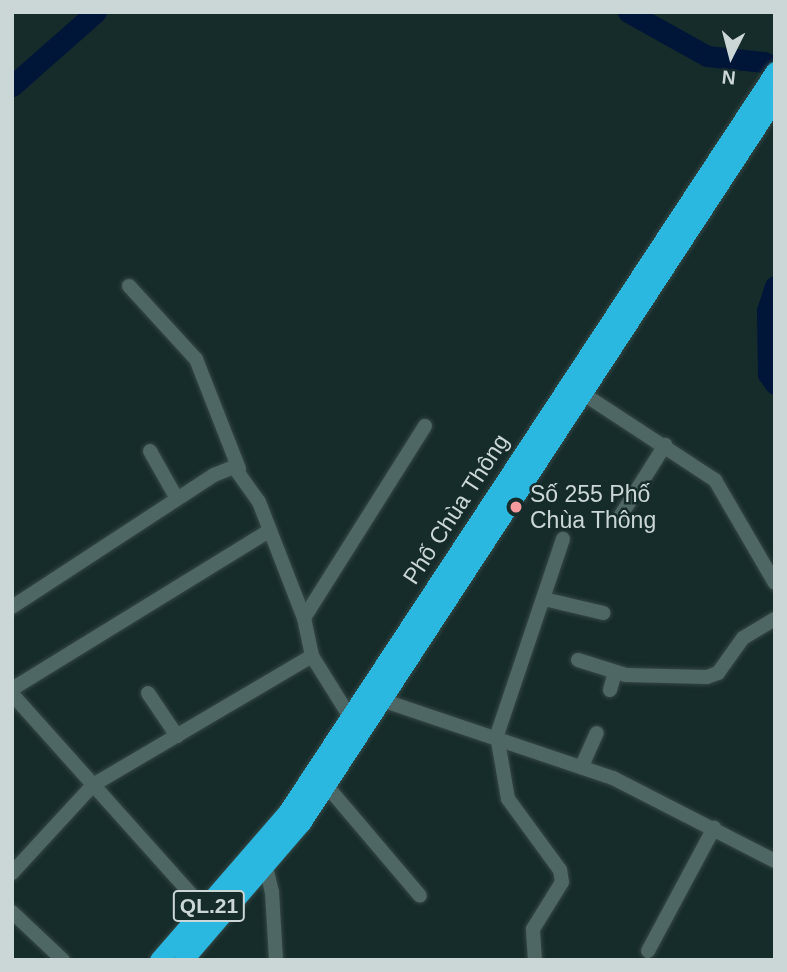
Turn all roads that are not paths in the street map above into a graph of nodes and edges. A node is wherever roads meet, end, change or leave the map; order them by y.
1 (775, 71) edge
2 (775, 99) edge
3 (711, 181) junction
4 (129, 286) dead end
5 (582, 393) junction
6 (425, 426) dead end
7 (665, 445) junction
8 (150, 451) dead end
9 (239, 469) junction
10 (177, 499) junction
11 (621, 515) dead end
12 (270, 530) junction
13 (563, 539) dead end
14 (775, 583) edge
15 (544, 599) junction
16 (12, 607) edge
17 (603, 613) dead end
18 (304, 618) junction
19 (775, 619) edge
20 (312, 656) junction
21 (578, 660) dead end
22 (615, 672) junction
23 (610, 690) dead end
24 (12, 691) edge
25 (148, 693) dead end
26 (382, 700) junction
27 (350, 717) junction
28 (597, 733) dead end
29 (497, 735) junction
30 (177, 736) junction
31 (582, 766) junction
32 (93, 785) junction
33 (327, 785) junction
34 (714, 828) junction
35 (262, 857) junction
36 (775, 861) edge
37 (15, 864) edge
38 (419, 896) dead end
39 (205, 911) junction
40 (12, 912) edge
41 (648, 951) dead end
42 (63, 960) edge
43 (159, 960) edge
44 (183, 960) edge
45 (276, 960) edge
46 (535, 960) edge

1 - 3 highway, Phố Chùa Thông / QL.21
2 - 3 highway, Phố Chùa Thông / QL.21
3 - 5 highway, Phố Chùa Thông / QL.21
3 - 27 highway, Phố Chùa Thông / QL.21
4 - 9 street
5 - 7 street
5 - 26 highway, Phố Chùa Thông / QL.21
6 - 18 street
7 - 11 street
7 - 14 street
8 - 10 street
9 - 10 street
9 - 12 street
10 - 16 street
12 - 18 street
12 - 24 street
13 - 15 street
15 - 17 street
15 - 29 street
18 - 20 street
19 - 22 street
20 - 27 street
20 - 30 street
21 - 22 street
22 - 23 street
24 - 32 street
25 - 30 street
26 - 29 street
26 - 33 highway, Phố Chùa Thông / QL.21
27 - 35 highway, Phố Chùa Thông / QL.21
28 - 31 street
29 - 31 street
29 - 46 street
30 - 32 street
31 - 34 street
32 - 37 street
32 - 39 street
33 - 35 highway, Phố Chùa Thông / QL.21
33 - 38 street
34 - 36 street
34 - 41 street
35 - 39 highway, Phố Chùa Thông / QL.21
35 - 44 highway, Phố Chùa Thông / QL.21
35 - 45 street
39 - 43 highway, Phố Chùa Thông / QL.21
40 - 42 street

